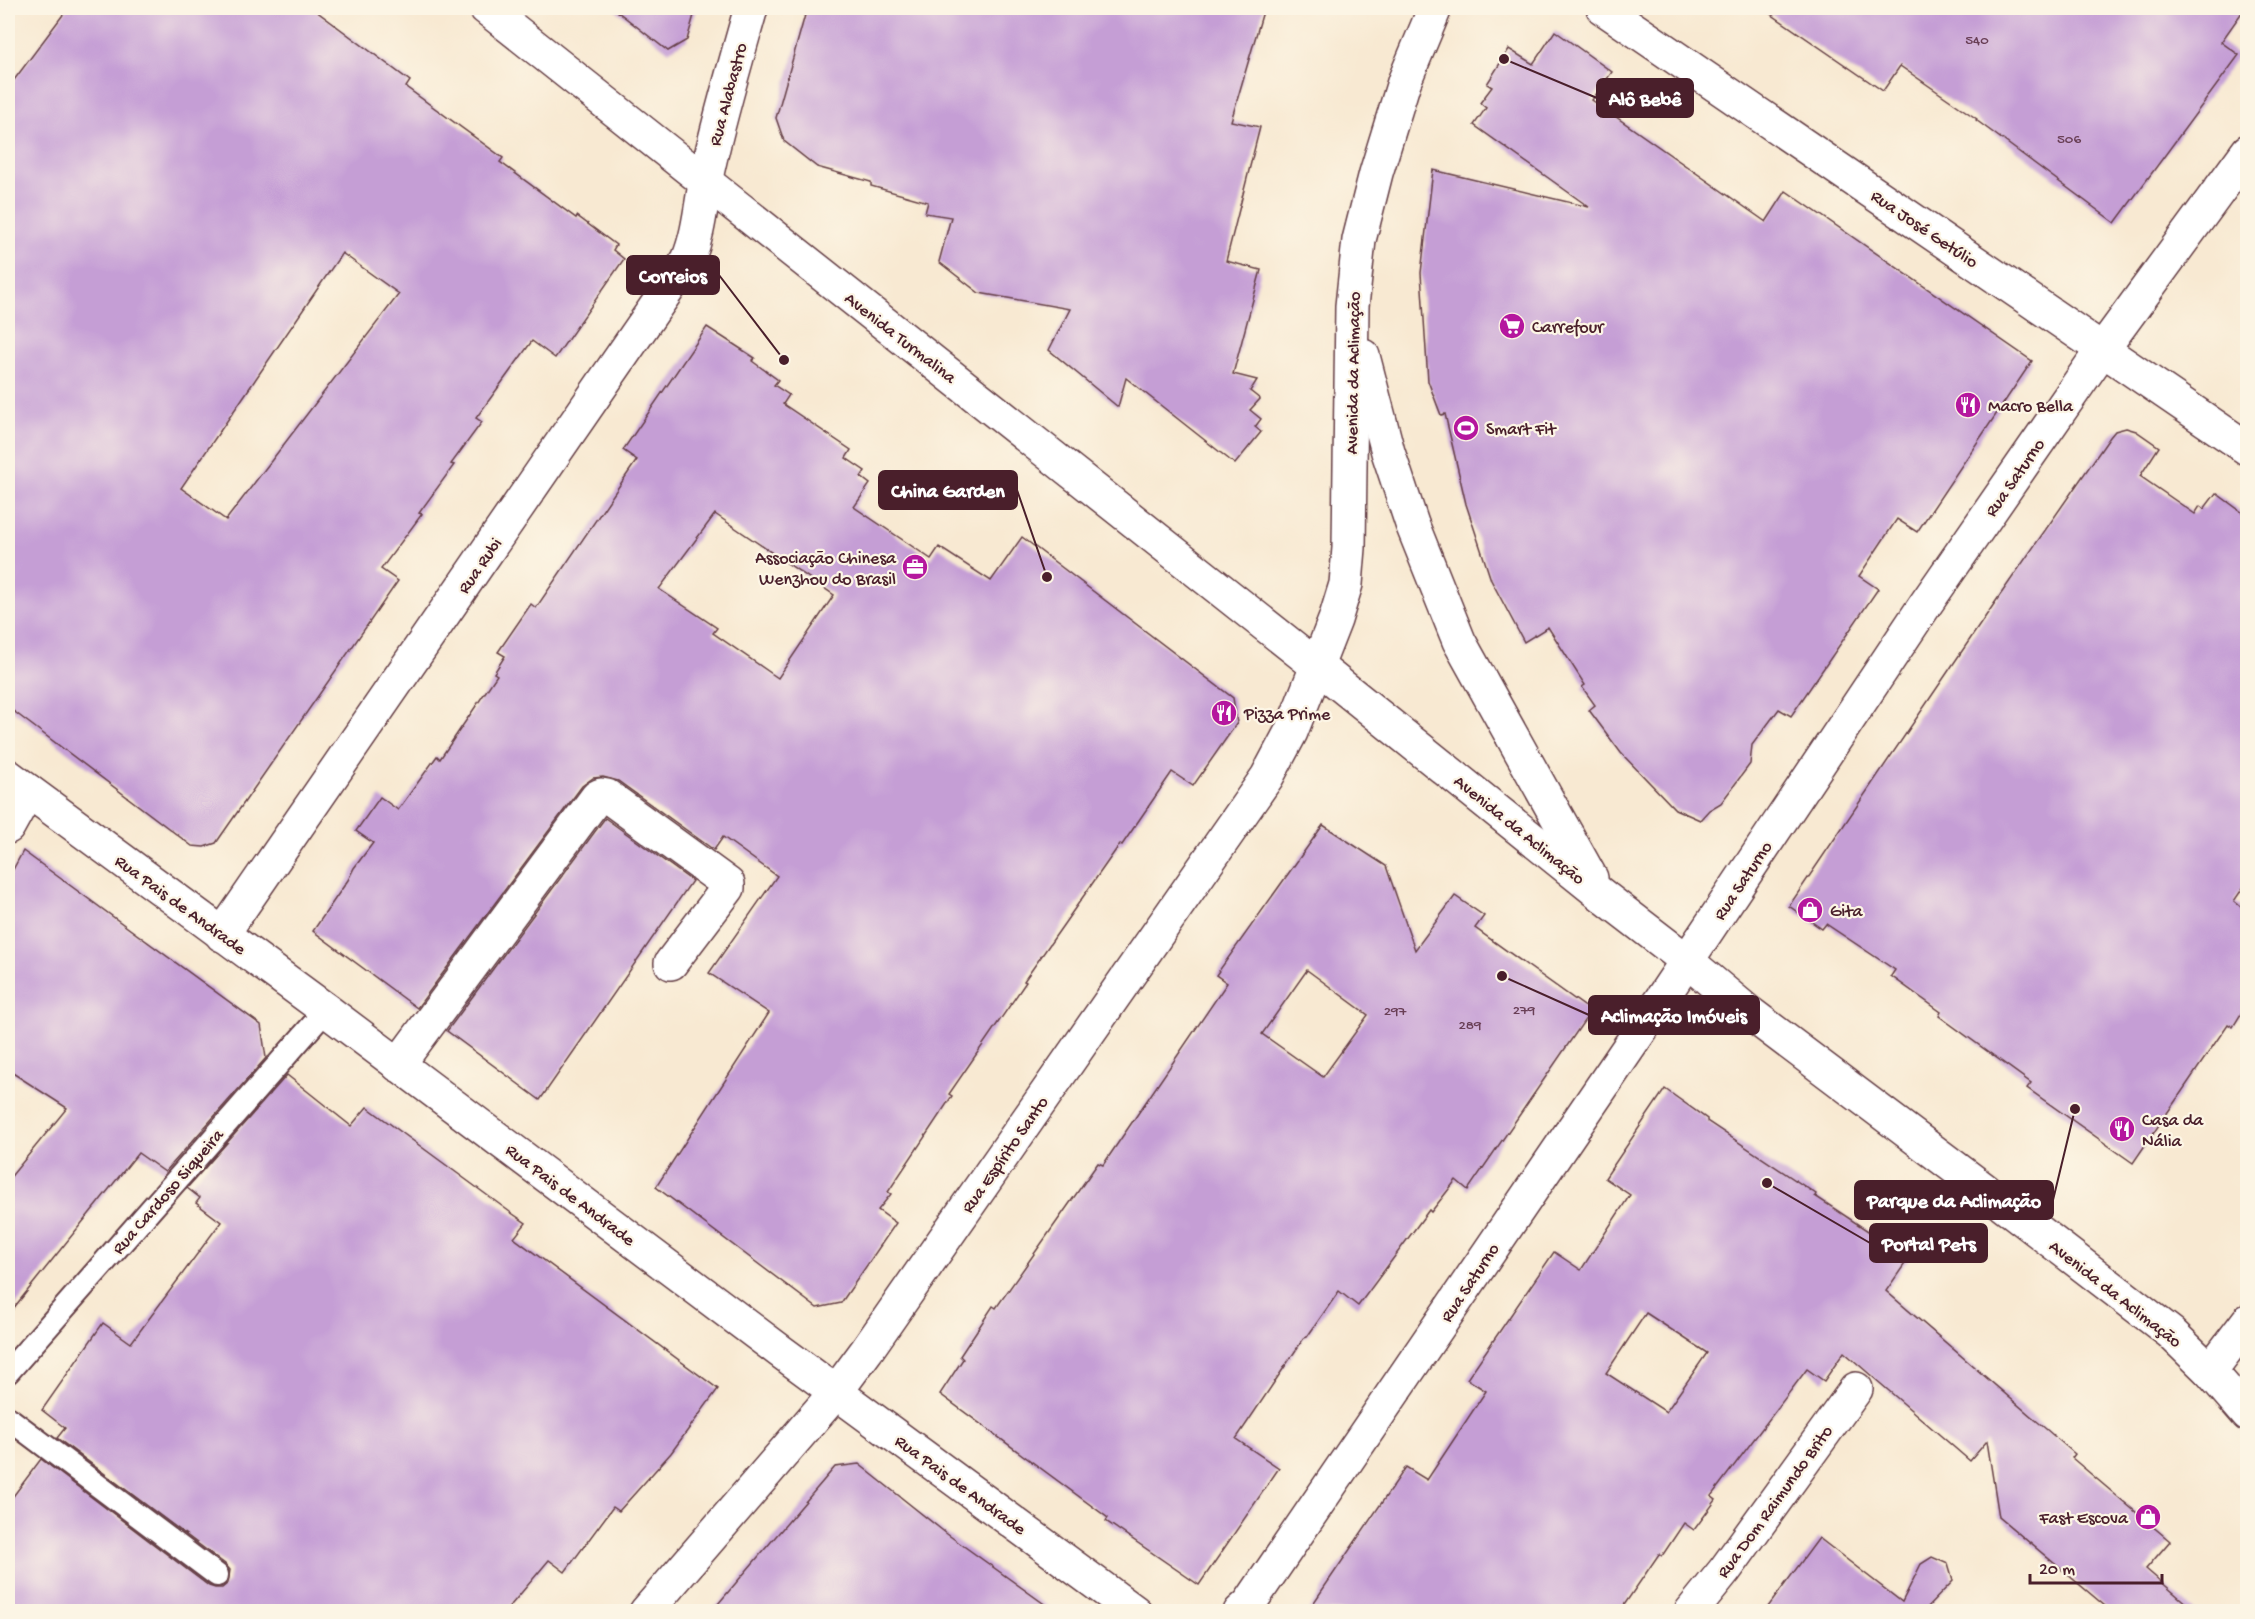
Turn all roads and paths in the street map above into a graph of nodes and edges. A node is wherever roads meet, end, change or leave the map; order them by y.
1 (486, 8) edge
2 (751, 8) edge
3 (1435, 8) edge
4 (1602, 8) edge
5 (2247, 151) edge
6 (705, 181) junction
7 (1352, 306) junction
8 (2102, 350) junction
9 (2247, 449) edge
10 (1317, 666) junction
11 (18, 783) edge
12 (8, 827) edge
13 (1599, 893) junction
14 (222, 935) junction
15 (1686, 960) junction
16 (671, 963) dead end
17 (326, 1010) junction
18 (398, 1065) junction
19 (2247, 1321) edge
20 (2210, 1371) junction
21 (8, 1372) edge
22 (1856, 1389) dead end
23 (836, 1392) junction
24 (2247, 1415) edge
25 (8, 1418) edge
26 (217, 1575) dead end
27 (646, 1611) edge
28 (1135, 1611) edge
29 (1240, 1611) edge
30 (1691, 1611) edge

1 - 6 street, Avenida Turmalina
2 - 6 street, Rua Alabastro
3 - 7 street, Avenida da Aclimação
4 - 8 street, Rua José Getúlio
5 - 8 street, Rua Saturno
6 - 10 street, Avenida Turmalina
6 - 14 street, Rua Rubi
7 - 10 street, Avenida da Aclimação
7 - 13 street
8 - 9 street, Rua José Getúlio
8 - 15 street, Rua Saturno
10 - 13 street, Avenida da Aclimação
10 - 23 street, Rua Espírito Santo
11 - 12 street
11 - 14 street, Rua Pais de Andrade
13 - 15 street, Avenida da Aclimação
14 - 17 street, Rua Pais de Andrade
15 - 20 street, Avenida da Aclimação
15 - 29 street, Rua Saturno
16 - 18 street
17 - 18 street, Rua Pais de Andrade
17 - 21 lane, Rua Cardoso Siqueira
18 - 23 street, Rua Pais de Andrade
19 - 20 street
20 - 24 street, Avenida da Aclimação
22 - 30 street, Rua Dom Raimundo Brito
23 - 27 street, Rua Espírito Santo
23 - 28 street, Rua Pais de Andrade
25 - 26 lane

